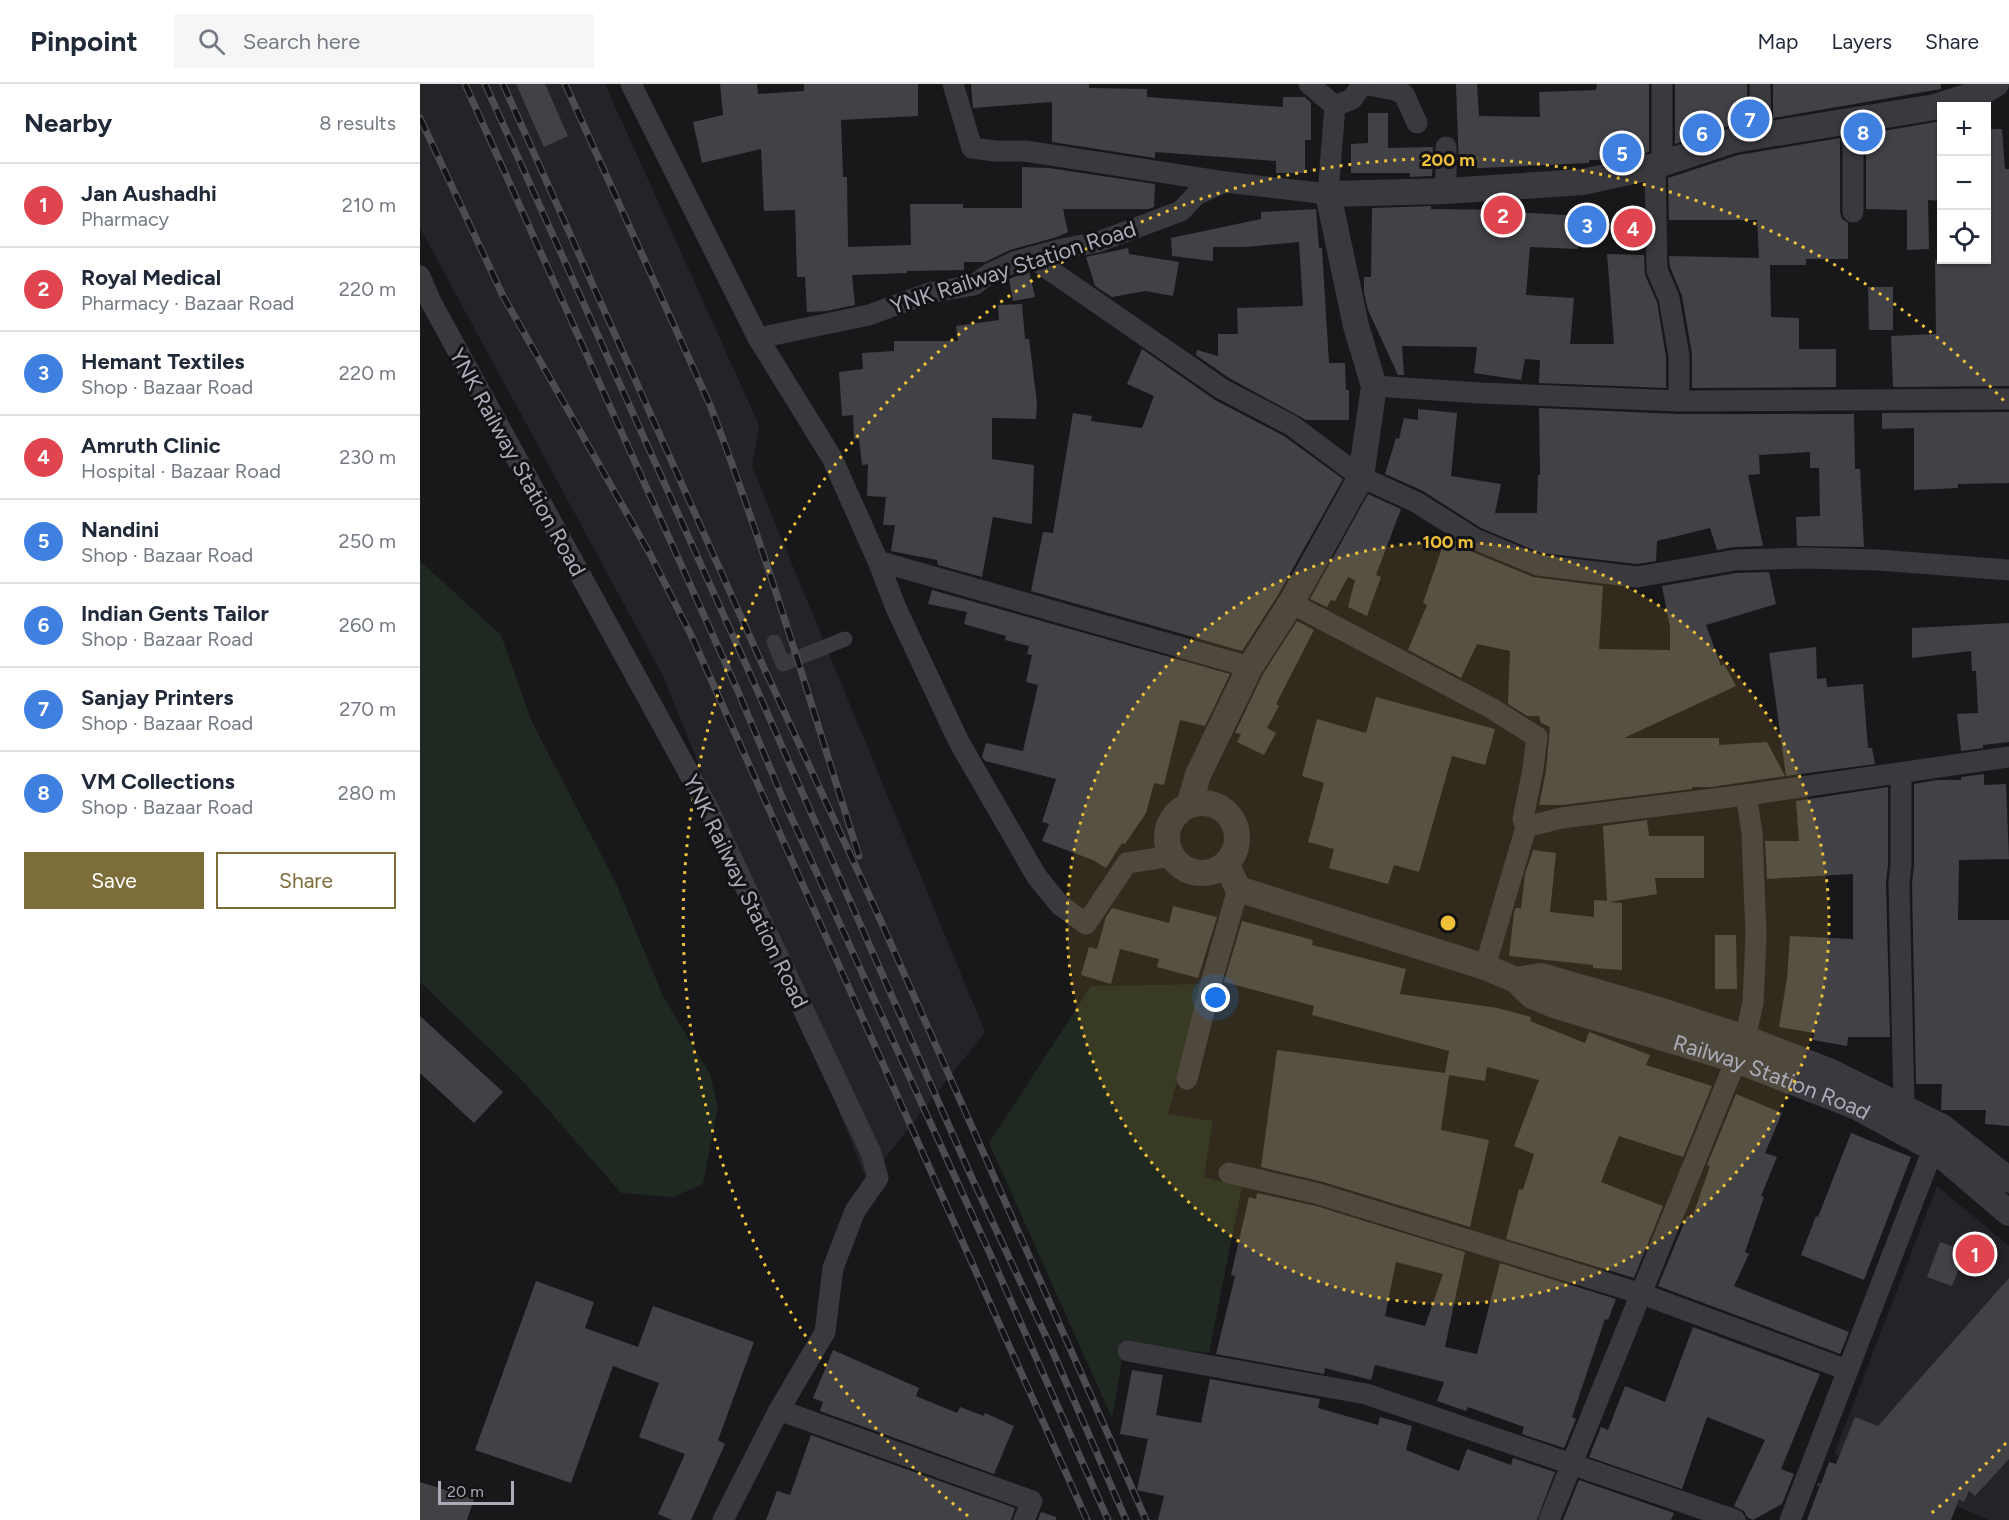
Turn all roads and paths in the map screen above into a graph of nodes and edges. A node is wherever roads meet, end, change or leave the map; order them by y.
1 (631, 84) edge
2 (953, 84) edge
3 (1309, 84) edge
4 (1364, 84) edge
5 (1662, 84) edge
6 (1760, 84) edge
7 (1996, 84) edge
8 (1400, 87) edge
9 (1335, 106) junction
10 (1853, 120) junction
11 (1417, 123) dead end
12 (1761, 135) junction
13 (1446, 147) dead end
14 (1659, 164) junction
15 (1225, 182) junction
16 (1446, 191) junction
17 (1328, 194) junction
18 (1853, 212) dead end
19 (1031, 257) junction
20 (420, 276) edge
21 (758, 338) junction
22 (1374, 386) junction
23 (2009, 399) edge
24 (1679, 401) junction
25 (1361, 477) junction
26 (878, 561) junction
27 (2009, 570) edge
28 (1291, 603) junction
29 (845, 639) dead end
30 (774, 642) dead end
31 (1250, 667) junction
32 (2009, 757) edge
33 (1901, 773) junction
34 (1746, 795) junction
35 (1189, 805) junction
36 (1526, 827) junction
37 (1172, 856) junction
38 (1226, 863) junction
39 (1238, 890) junction
40 (1485, 967) junction
41 (1740, 1049) junction
42 (1187, 1079) dead end
43 (1900, 1117) junction
44 (1938, 1138) junction
45 (1229, 1173) dead end
46 (2009, 1180) edge
47 (2009, 1213) edge
48 (1642, 1294) junction
49 (1128, 1351) dead end
50 (1847, 1370) junction
51 (779, 1410) junction
52 (1572, 1463) junction
53 (723, 1520) edge
54 (1024, 1520) edge
55 (1549, 1520) edge
56 (1735, 1520) edge
57 (1790, 1520) edge

1 - 21 street
2 - 15 street
3 - 9 street
4 - 8 street
4 - 9 street
5 - 14 street
6 - 12 street
7 - 10 street
8 - 11 street
9 - 17 street
10 - 12 street
10 - 18 street
12 - 14 street
13 - 16 street
14 - 16 street
14 - 24 street
15 - 17 street
15 - 19 street, YNK Railway Station Road
16 - 17 street
17 - 22 street
19 - 21 street, YNK Railway Station Road
19 - 25 street
20 - 51 street, YNK Railway Station Road
21 - 26 street
22 - 24 street
22 - 25 street
23 - 24 street
25 - 27 street
25 - 28 street
26 - 31 street
26 - 37 street
28 - 31 street
28 - 36 street
29 - 30 street
31 - 35 street
32 - 33 street
33 - 34 street
33 - 43 street
34 - 36 street
34 - 41 street
35 - 37 street
35 - 38 street
36 - 40 street
37 - 38 street
38 - 39 street
39 - 40 street, Railway Station Road
39 - 42 street
40 - 41 street, Railway Station Road
41 - 43 street, Railway Station Road
41 - 48 street
43 - 44 street, Railway Station Road
44 - 46 street, Railway Station Road
44 - 47 street, Railway Station Road
44 - 50 street
45 - 48 street
48 - 50 street
48 - 52 street
49 - 52 street
50 - 57 street
51 - 53 street, YNK Railway Station Road
51 - 54 street
52 - 55 street
52 - 56 street

